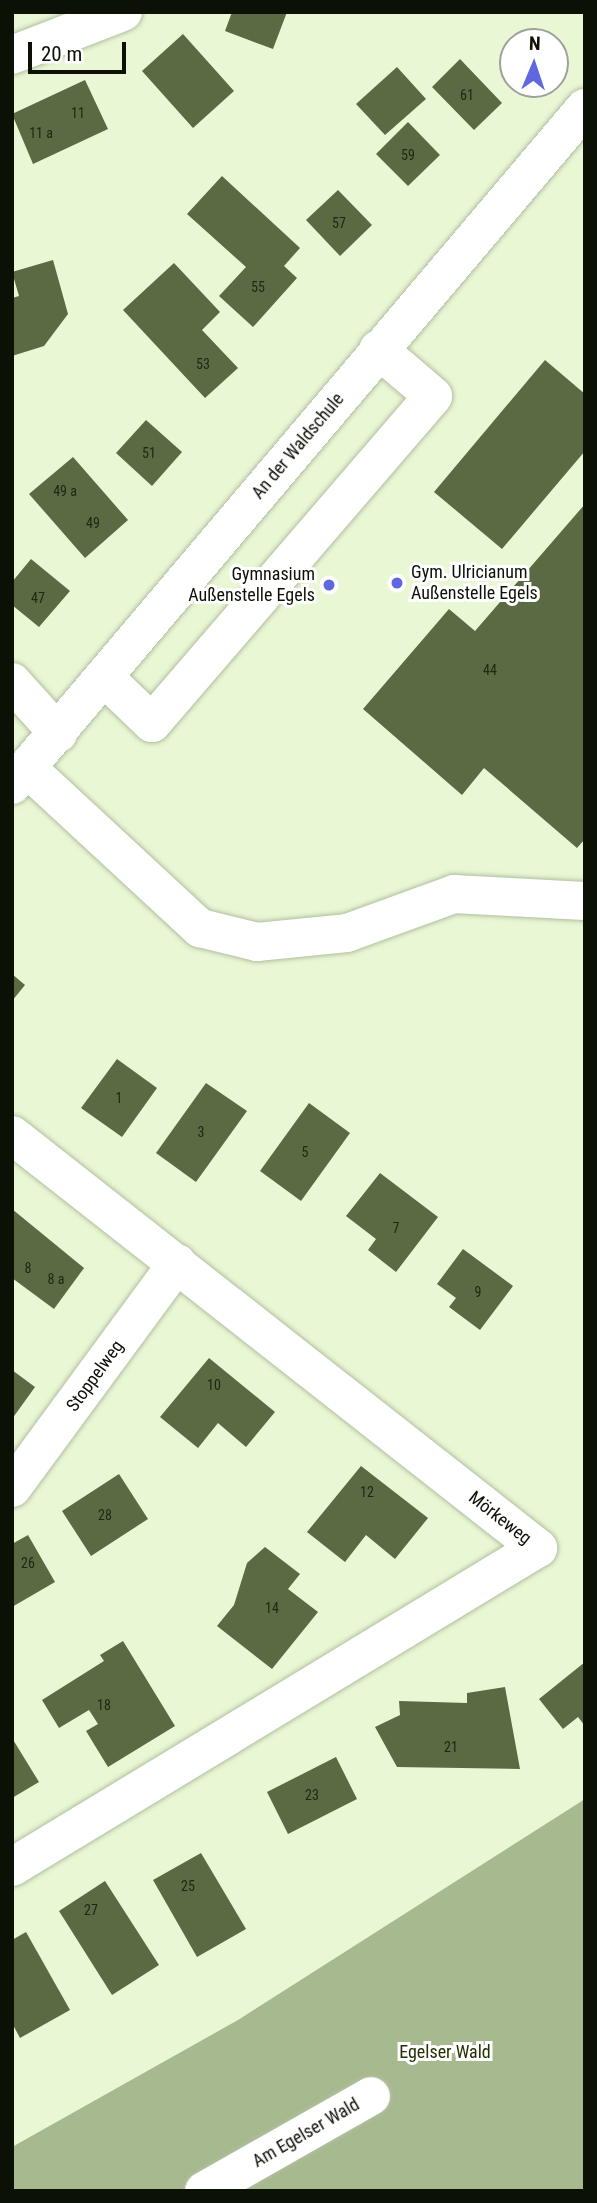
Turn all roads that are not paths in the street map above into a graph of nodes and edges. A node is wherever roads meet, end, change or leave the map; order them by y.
1 (122, 12) edge
2 (12, 55) edge
3 (585, 108) edge
4 (378, 349) junction
5 (105, 678) junction
6 (12, 682) edge
7 (58, 733) junction
8 (20, 776) edge
9 (585, 901) edge
10 (12, 1135) edge
11 (177, 1263) junction
12 (12, 1488) edge
13 (12, 1867) edge
14 (371, 2096) dead end
15 (204, 2191) edge

1 - 2 street
3 - 4 street, An der Waldschule
4 - 5 street, An der Waldschule
4 - 5 street
5 - 7 street, An der Waldschule
6 - 7 street
7 - 8 street, An der Waldschule
8 - 9 street
10 - 11 street, Mörkeweg
11 - 12 street, Stoppelweg
11 - 13 street, Mörkeweg
14 - 15 street, Am Egelser Wald

